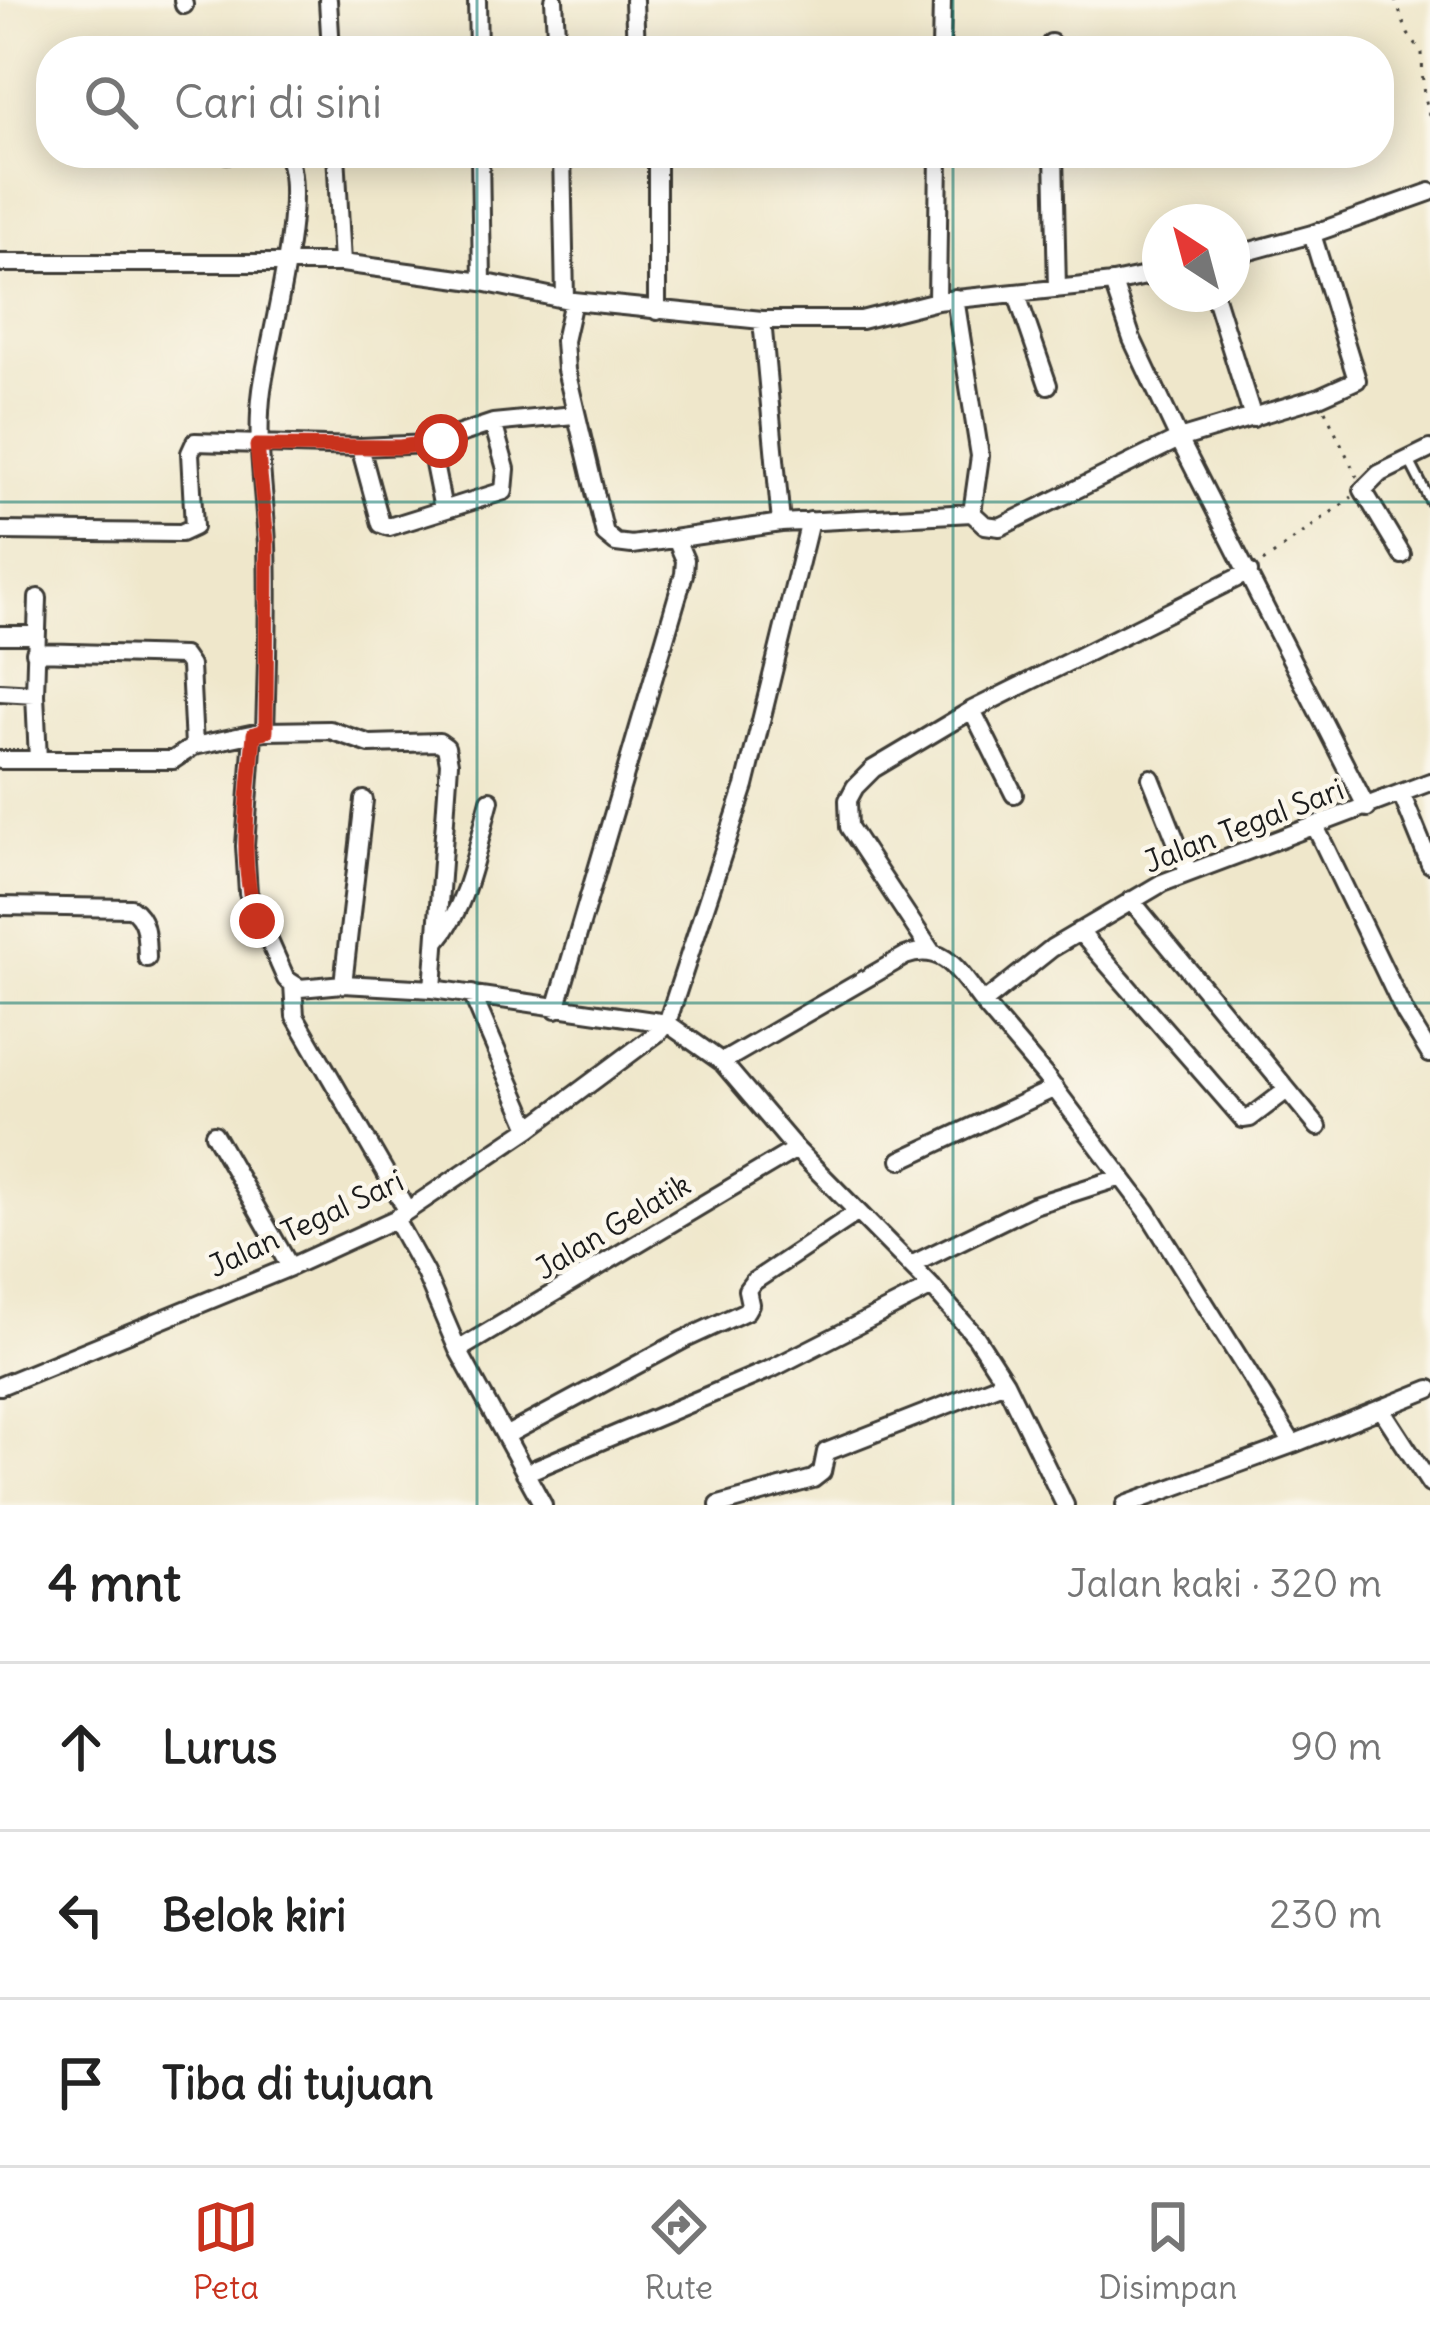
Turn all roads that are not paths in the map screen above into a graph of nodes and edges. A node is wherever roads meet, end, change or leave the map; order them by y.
1 (328, 0) edge
2 (477, 0) edge
3 (554, 0) edge
4 (634, 0) edge
5 (942, 0) edge
6 (330, 36) edge
7 (478, 36) edge
8 (556, 36) edge
9 (636, 36) edge
10 (941, 36) edge
11 (289, 168) edge
12 (337, 168) edge
13 (480, 168) edge
14 (563, 168) edge
15 (657, 168) edge
16 (940, 168) edge
17 (1054, 168) edge
18 (1430, 192) edge
19 (1312, 235) junction
20 (1250, 251) edge
21 (0, 262) edge
22 (287, 262) junction
23 (342, 263) junction
24 (1142, 278) edge
25 (482, 282) junction
26 (1113, 284) junction
27 (1057, 289) junction
28 (1017, 295) junction
29 (569, 299) junction
30 (946, 300) junction
31 (657, 311) junction
32 (1220, 312) edge
33 (762, 320) junction
34 (1048, 385) dead end
35 (574, 415) junction
36 (1253, 418) junction
37 (493, 423) junction
38 (1179, 439) junction
39 (430, 444) junction
40 (257, 446) junction
41 (360, 447) junction
42 (1430, 449) edge
43 (1409, 460) junction
44 (1430, 501) edge
45 (443, 509) junction
46 (972, 513) junction
47 (809, 521) junction
48 (782, 523) junction
49 (0, 531) edge
50 (676, 539) junction
51 (1402, 555) dead end
52 (1249, 572) junction
53 (38, 598) dead end
54 (0, 634) edge
55 (35, 643) junction
56 (0, 692) edge
57 (34, 694) junction
58 (972, 710) junction
59 (260, 733) junction
60 (194, 746) junction
61 (0, 760) edge
62 (38, 760) junction
63 (1151, 778) dead end
64 (1430, 782) edge
65 (1402, 793) junction
66 (1014, 794) dead end
67 (364, 800) dead end
68 (490, 800) dead end
69 (1367, 808) junction
70 (1316, 828) junction
71 (1430, 864) edge
72 (1188, 871) junction
73 (1131, 900) junction
74 (0, 906) edge
75 (1079, 931) junction
76 (437, 942) junction
77 (931, 951) junction
78 (147, 958) dead end
79 (343, 984) junction
80 (293, 985) junction
81 (433, 989) junction
82 (472, 994) junction
83 (983, 1004) junction
84 (556, 1009) junction
85 (667, 1023) junction
86 (1430, 1054) edge
87 (722, 1062) junction
88 (1054, 1088) junction
89 (1287, 1090) junction
90 (1318, 1127) dead end
91 (530, 1128) junction
92 (214, 1134) dead end
93 (796, 1149) junction
94 (902, 1160) dead end
95 (1122, 1177) junction
96 (858, 1212) junction
97 (401, 1215) junction
98 (911, 1265) junction
99 (290, 1267) junction
100 (932, 1287) junction
101 (458, 1350) junction
102 (1005, 1382) junction
103 (0, 1386) edge
104 (1430, 1389) edge
105 (1382, 1409) junction
106 (505, 1436) junction
107 (1293, 1444) junction
108 (525, 1474) junction
109 (1430, 1484) edge
110 (543, 1505) edge
111 (719, 1505) edge
112 (1064, 1505) edge
113 (1124, 1505) edge

1 - 6 street
2 - 7 street
3 - 8 street
4 - 9 street
5 - 10 street
11 - 22 street
12 - 23 street
13 - 25 street
14 - 29 street
15 - 31 street
16 - 30 street
17 - 27 street
18 - 19 street
19 - 20 street
19 - 36 street
21 - 22 street
22 - 23 street
22 - 40 street
23 - 25 street
24 - 26 street
25 - 29 street
26 - 27 street
26 - 38 street
27 - 28 street
28 - 30 street
28 - 34 street
29 - 31 street
29 - 35 street
30 - 33 street
30 - 46 street
31 - 33 street
32 - 36 street
33 - 48 street
35 - 37 street
35 - 50 street
36 - 38 street
37 - 39 street
37 - 45 street
38 - 46 street
38 - 52 street
39 - 41 street
39 - 45 street
40 - 41 street
40 - 49 street
40 - 59 street
41 - 45 street
42 - 43 street
43 - 44 lane
43 - 51 street
46 - 47 street
47 - 48 street
47 - 85 street
48 - 50 street
50 - 84 street
52 - 58 street
52 - 69 street
53 - 55 street
54 - 55 street
55 - 57 street
55 - 60 street
56 - 57 street
57 - 62 street
58 - 66 street
58 - 77 street
59 - 60 street
59 - 76 street
59 - 80 street
60 - 62 street
61 - 62 street
63 - 72 street
64 - 65 street, Jalan Tegal Sari
65 - 69 street, Jalan Tegal Sari
65 - 71 street
67 - 79 street
68 - 76 street
69 - 70 street, Jalan Tegal Sari
70 - 72 street, Jalan Tegal Sari
70 - 86 street
72 - 73 street, Jalan Tegal Sari
73 - 75 street, Jalan Tegal Sari
73 - 89 street
74 - 78 street
75 - 83 street, Jalan Tegal Sari
75 - 89 street
76 - 81 street
77 - 83 street
77 - 87 street
79 - 80 street
79 - 81 street
80 - 97 street
81 - 82 street
82 - 84 street
82 - 91 street
83 - 88 street
84 - 85 street
85 - 87 street
85 - 91 street, Jalan Tegal Sari
87 - 93 street
88 - 94 street
88 - 95 street
89 - 90 street
91 - 97 street, Jalan Tegal Sari
92 - 99 street
93 - 96 street
93 - 101 street, Jalan Gelatik
95 - 98 street
95 - 107 street
96 - 98 street
96 - 106 street
97 - 99 street, Jalan Tegal Sari
97 - 101 street
98 - 100 street
99 - 103 street, Jalan Tegal Sari
100 - 102 street
100 - 108 street
101 - 106 street
102 - 111 street
102 - 112 street
104 - 105 street
105 - 107 street
105 - 109 street
106 - 108 street
107 - 113 street
108 - 110 street

